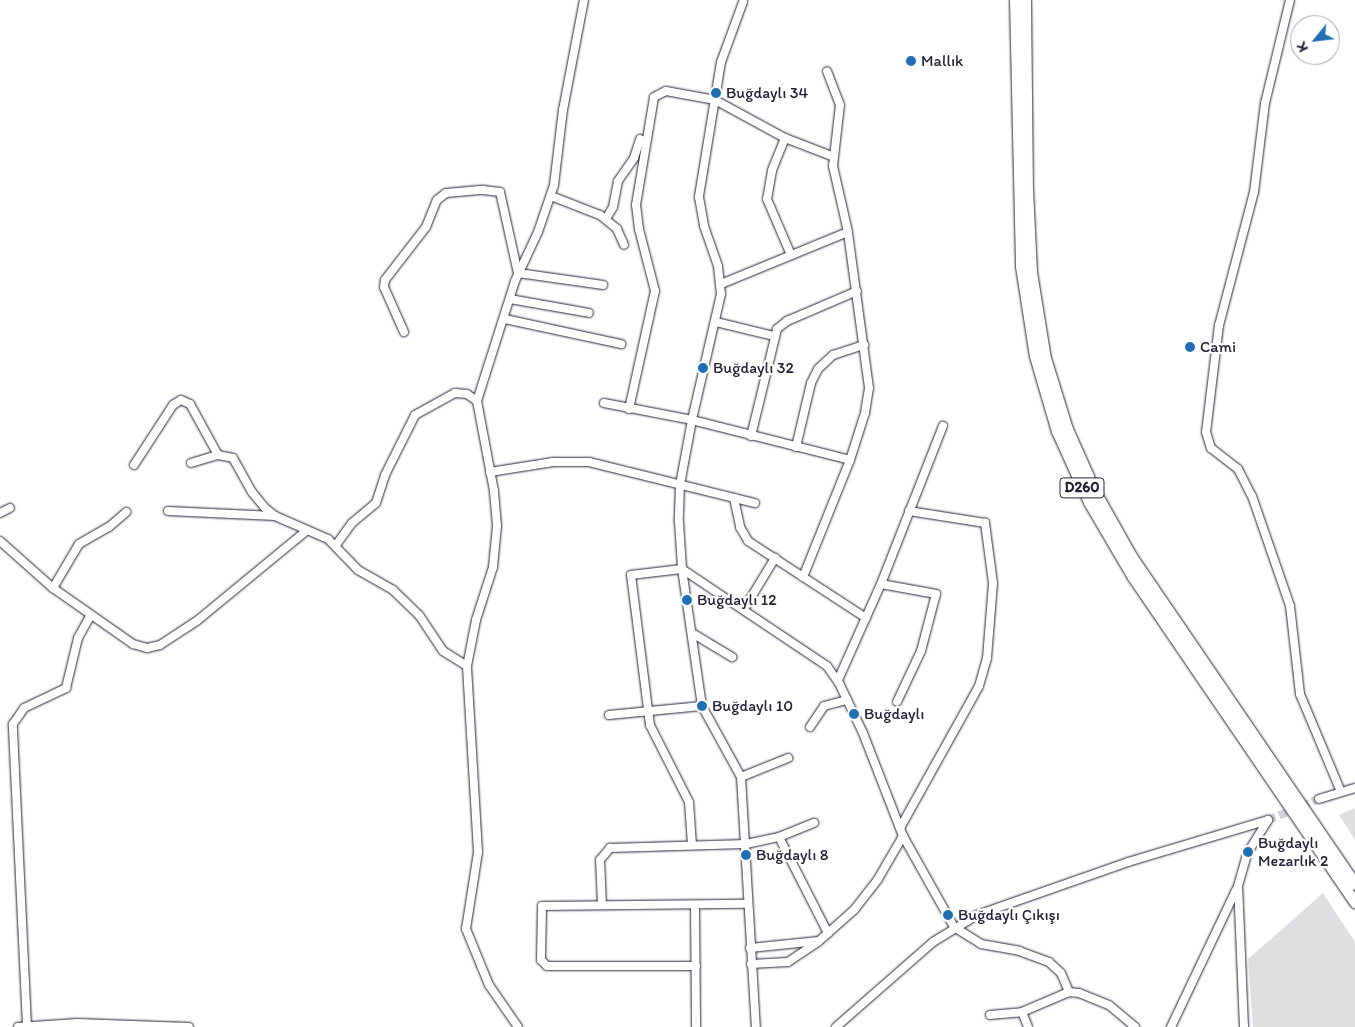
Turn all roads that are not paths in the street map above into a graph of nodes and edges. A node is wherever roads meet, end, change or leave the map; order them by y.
1 (584, 0) edge
2 (1015, 0) edge
3 (1025, 0) edge
4 (1290, 0) edge
5 (743, 2) dead end
6 (827, 71) dead end
7 (715, 100) junction
8 (646, 130) junction
9 (785, 138) junction
10 (832, 156) junction
11 (551, 196) junction
12 (606, 219) junction
13 (848, 232) junction
14 (624, 245) dead end
15 (791, 256) junction
16 (519, 273) junction
17 (721, 284) junction
18 (602, 285) dead end
19 (857, 291) junction
20 (510, 299) junction
21 (589, 313) dead end
22 (505, 319) junction
23 (716, 322) junction
24 (404, 332) dead end
25 (774, 336) junction
26 (621, 344) dead end
27 (864, 345) junction
28 (477, 401) junction
29 (604, 403) dead end
30 (629, 409) junction
31 (692, 420) junction
32 (943, 426) dead end
33 (751, 436) junction
34 (796, 447) junction
35 (218, 454) junction
36 (850, 460) junction
37 (191, 463) dead end
38 (134, 465) dead end
39 (490, 472) junction
40 (680, 485) junction
41 (734, 498) junction
42 (755, 503) dead end
43 (10, 508) dead end
44 (168, 510) dead end
45 (909, 511) junction
46 (126, 512) dead end
47 (0, 513) edge
48 (275, 516) junction
49 (307, 530) junction
50 (0, 540) edge
51 (336, 545) junction
52 (775, 558) junction
53 (682, 568) junction
54 (803, 577) junction
55 (881, 584) junction
56 (53, 588) junction
57 (744, 609) junction
58 (91, 615) junction
59 (866, 618) junction
60 (692, 633) junction
61 (732, 657) dead end
62 (467, 666) junction
63 (838, 680) junction
64 (847, 700) junction
65 (896, 702) dead end
66 (702, 706) junction
67 (648, 711) junction
68 (609, 715) dead end
69 (810, 727) dead end
70 (788, 758) dead end
71 (741, 777) junction
72 (1355, 788) edge
73 (1341, 792) junction
74 (1319, 799) tunnel mouth
75 (814, 823) dead end
76 (900, 828) junction
77 (903, 836) junction
78 (779, 837) junction
79 (746, 844) junction
80 (692, 845) junction
81 (1355, 884) edge
82 (1238, 886) junction
83 (1355, 902) edge
84 (747, 904) junction
85 (602, 905) junction
86 (695, 905) junction
87 (954, 927) junction
88 (828, 933) junction
89 (819, 941) junction
90 (750, 948) junction
91 (751, 964) junction
92 (696, 966) junction
93 (1069, 992) junction
94 (1022, 1012) junction
95 (990, 1015) dead end
96 (27, 1026) edge
97 (18, 1027) edge
98 (189, 1027) edge
99 (518, 1027) edge
100 (696, 1027) edge
101 (756, 1027) edge
102 (836, 1027) edge
103 (1028, 1027) edge
104 (1135, 1027) edge
105 (1171, 1027) edge
106 (1244, 1027) edge

1 - 11 street
2 - 83 highway, D260
3 - 81 highway, D260
4 - 73 street
5 - 7 street
6 - 10 street
7 - 8 street
7 - 9 street
7 - 17 street
8 - 12 street
8 - 30 street
9 - 10 street
9 - 15 street
10 - 13 street
11 - 12 street
11 - 16 street
12 - 14 street
13 - 15 street
13 - 19 street
15 - 17 street
16 - 18 street
16 - 20 street
16 - 24 street
17 - 23 street
19 - 25 street
19 - 27 street
20 - 21 street
20 - 22 street
22 - 26 street
22 - 28 street
23 - 25 street
23 - 31 street
25 - 33 street
27 - 34 street
27 - 36 street
28 - 39 street
28 - 51 street
29 - 30 street
30 - 31 street
31 - 33 street
31 - 40 street
32 - 45 street
33 - 34 street
34 - 36 street
35 - 37 street
35 - 38 street
35 - 48 street
36 - 54 street
39 - 40 street
39 - 62 street
40 - 41 street
40 - 53 street
41 - 42 street
41 - 52 street
43 - 47 street
44 - 48 street
45 - 55 street
45 - 76 street
46 - 56 street
48 - 49 street
49 - 51 street
49 - 58 street
50 - 56 street
51 - 62 street
52 - 54 street
52 - 57 street
53 - 57 street
53 - 60 street
53 - 67 street
54 - 59 street
55 - 59 street
55 - 65 street
56 - 58 street
57 - 63 street
58 - 96 street
59 - 63 street
60 - 61 street
60 - 66 street
62 - 99 street
63 - 64 street
64 - 69 street
64 - 76 street
66 - 67 street
66 - 71 street
67 - 68 street
67 - 80 street
70 - 71 street
71 - 79 street
72 - 73 street
73 - 74 street
75 - 78 street
76 - 77 street
77 - 87 street
77 - 88 street
78 - 79 street
78 - 88 street
79 - 80 street
79 - 84 street
80 - 85 street
82 - 87 street
82 - 105 street
82 - 106 street
84 - 86 street
84 - 90 street
85 - 86 street
85 - 92 street
86 - 92 street
87 - 93 street
87 - 102 street
88 - 89 street
89 - 90 street
89 - 91 street
90 - 91 street
91 - 101 street
92 - 100 street
93 - 94 street
93 - 104 street
94 - 95 street
94 - 103 street
96 - 97 street
96 - 98 street

